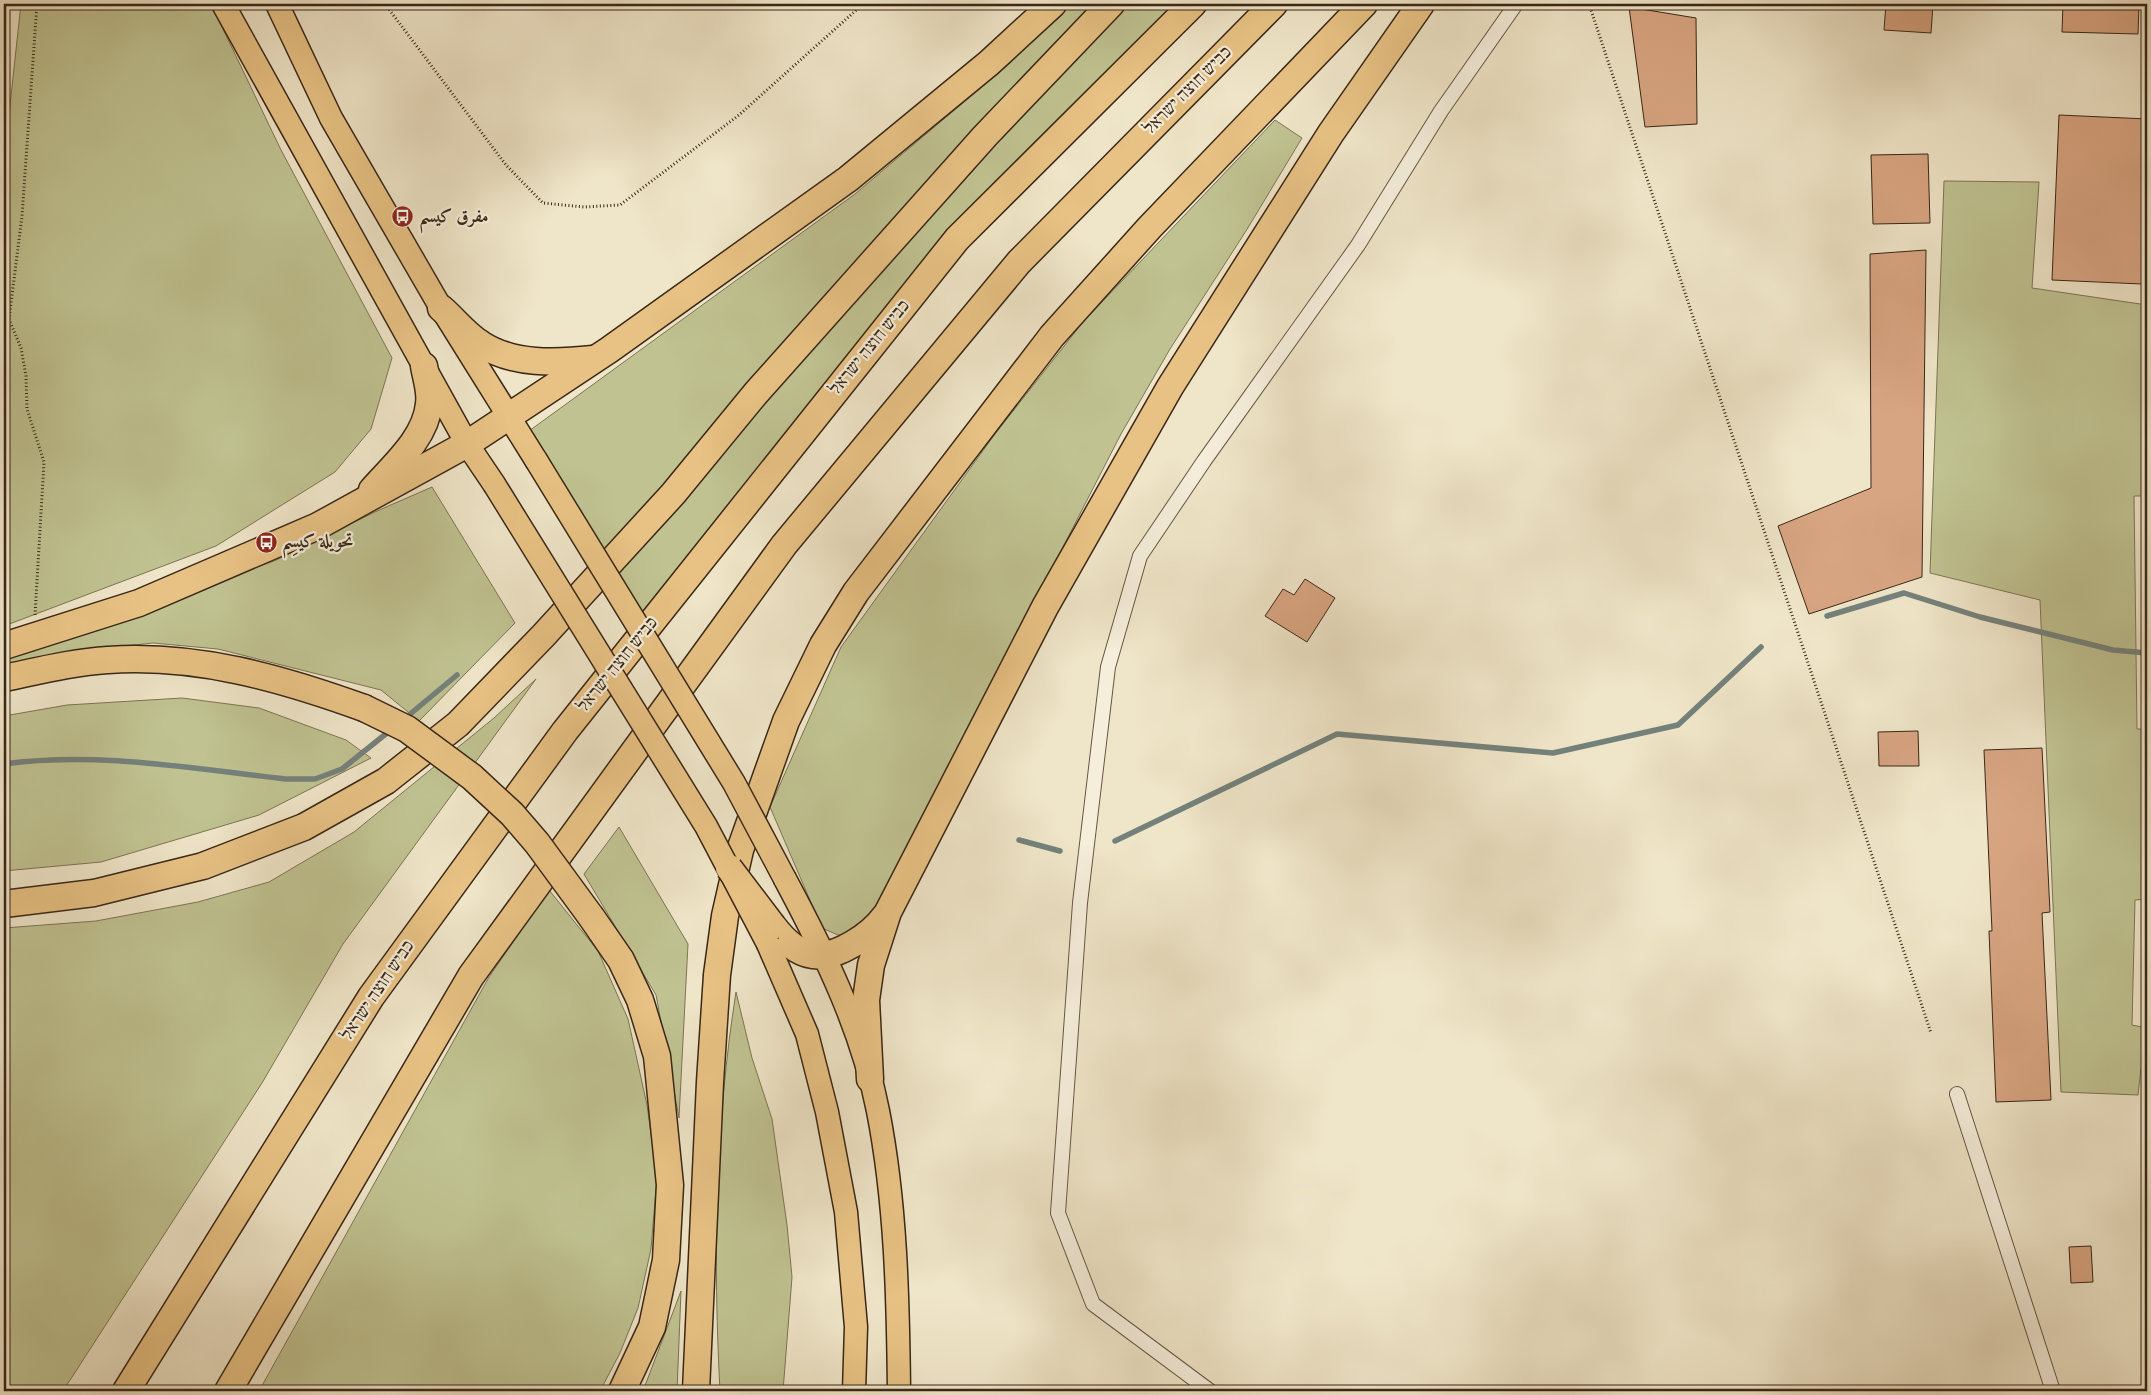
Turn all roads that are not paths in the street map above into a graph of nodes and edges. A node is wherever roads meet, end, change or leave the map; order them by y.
1 (223, 4) edge
2 (276, 4) edge
3 (1053, 4) edge
4 (1111, 4) edge
5 (1193, 4) edge
6 (1274, 4) edge
7 (1364, 4) edge
8 (1421, 4) edge
9 (1516, 4) edge
10 (441, 308) junction
11 (596, 359) junction
12 (424, 366) junction
13 (509, 417) junction
14 (467, 444) junction
15 (362, 502) junction
16 (4, 646) edge
17 (4, 678) edge
18 (729, 868) joint
19 (4, 904) edge
20 (888, 912) junction
21 (771, 935) junction
22 (824, 956) junction
23 (870, 1079) junction
24 (1957, 1094) dead end
25 (126, 1391) edge
26 (228, 1391) edge
27 (622, 1391) edge
28 (696, 1391) edge
29 (854, 1391) edge
30 (899, 1391) edge
31 (1210, 1391) edge
32 (2053, 1391) edge

1 - 12 main road
2 - 10 main road
3 - 11 highway
4 - 19 highway
5 - 25 highway, כביש חוצה ישראל
6 - 26 highway, כביש חוצה ישראל
7 - 28 highway
8 - 20 highway
9 - 31 street
10 - 11 highway
10 - 13 main road
11 - 13 highway
12 - 14 main road
12 - 15 highway
13 - 14 highway
13 - 22 main road, bridge
14 - 15 highway
14 - 18 main road, bridge
15 - 16 highway
17 - 27 highway, bridge
18 - 21 highway, bridge
20 - 22 highway
20 - 23 highway
21 - 22 highway
21 - 29 main road
22 - 23 main road
23 - 30 main road
24 - 32 street

